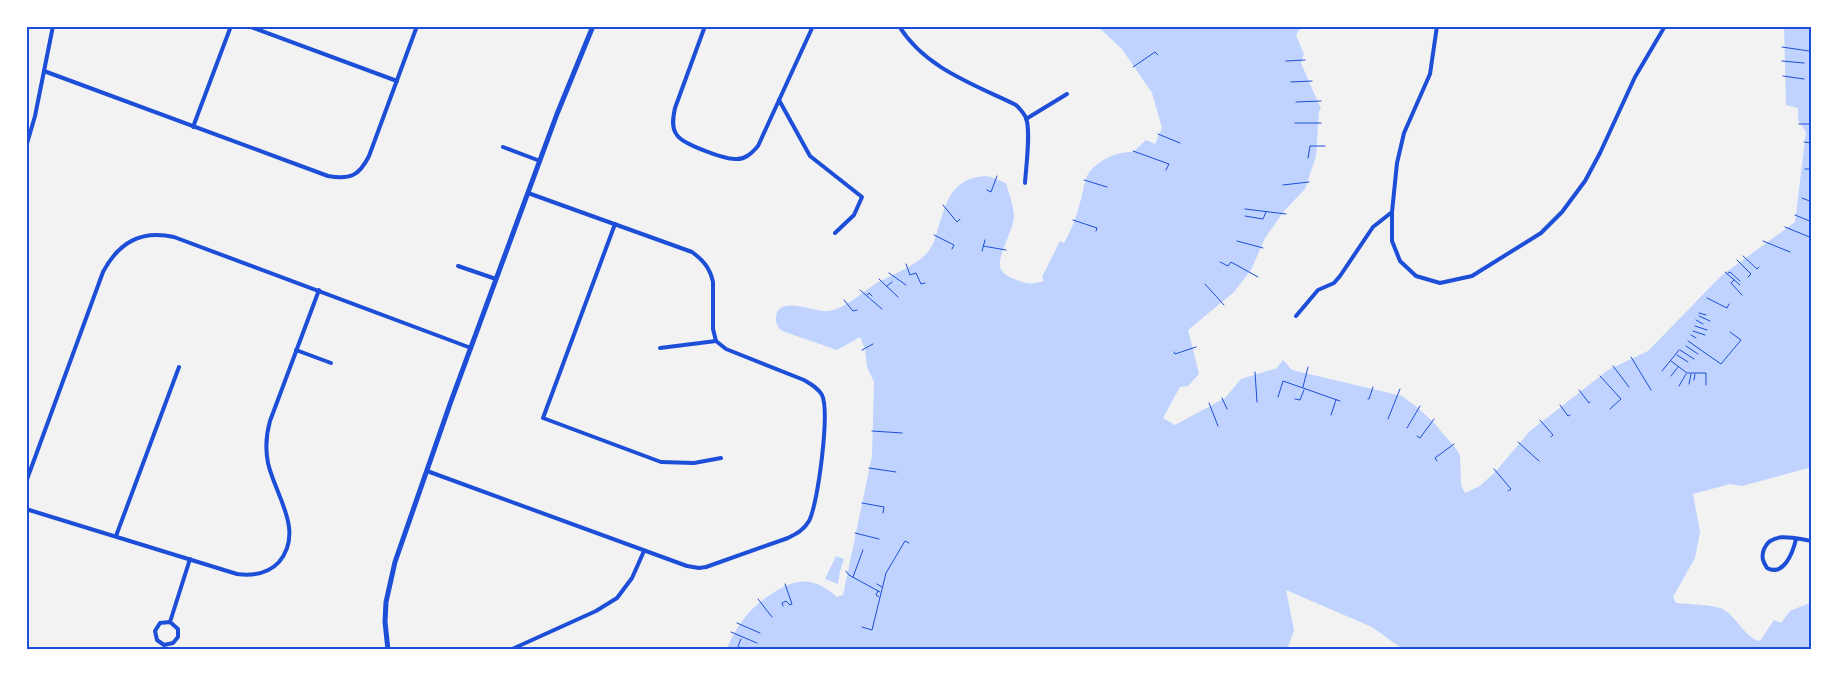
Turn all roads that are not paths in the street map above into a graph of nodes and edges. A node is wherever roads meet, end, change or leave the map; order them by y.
1 (53, 26) edge
2 (231, 26) edge
3 (248, 26) edge
4 (418, 26) edge
5 (593, 26) edge
6 (705, 26) edge
7 (813, 26) edge
8 (900, 26) edge
9 (1437, 26) edge
10 (1665, 26) edge
11 (44, 71) junction
12 (397, 81) junction
13 (1067, 94) dead end
14 (779, 100) junction
15 (1026, 119) junction
16 (193, 127) junction
17 (26, 147) edge
18 (503, 147) dead end
19 (540, 161) junction
20 (1026, 183) dead end
21 (528, 193) junction
22 (1392, 212) junction
23 (615, 224) junction
24 (835, 233) dead end
25 (458, 266) dead end
26 (496, 279) junction
27 (319, 290) junction
28 (1296, 316) dead end
29 (716, 341) junction
30 (471, 348) junction
31 (660, 348) dead end
32 (296, 350) junction
33 (331, 363) dead end
34 (179, 367) dead end
35 (721, 458) dead end
36 (428, 471) junction
37 (26, 482) edge
38 (26, 509) edge
39 (116, 536) junction
40 (1796, 539) junction
41 (1812, 541) edge
42 (644, 550) junction
43 (190, 559) junction
44 (170, 622) junction
45 (388, 650) edge
46 (510, 650) edge

1 - 11 street
2 - 16 street
3 - 12 street
4 - 12 street
5 - 19 street
6 - 14 street
7 - 14 street
8 - 15 street
9 - 22 street
10 - 22 street
11 - 16 street
11 - 17 street
12 - 16 street
13 - 15 street
14 - 24 street
15 - 20 street
18 - 19 street
19 - 21 street
21 - 23 street
21 - 26 street
22 - 28 street
23 - 29 street
23 - 35 street
25 - 26 street
26 - 30 street
27 - 30 street
27 - 32 street
27 - 37 street
29 - 31 street
29 - 42 street
30 - 36 street
32 - 33 street
32 - 43 street
34 - 39 street
36 - 42 street
36 - 45 street
38 - 39 street
39 - 43 street
40 - 40 street
40 - 41 street
42 - 46 street
43 - 44 street
44 - 44 street

